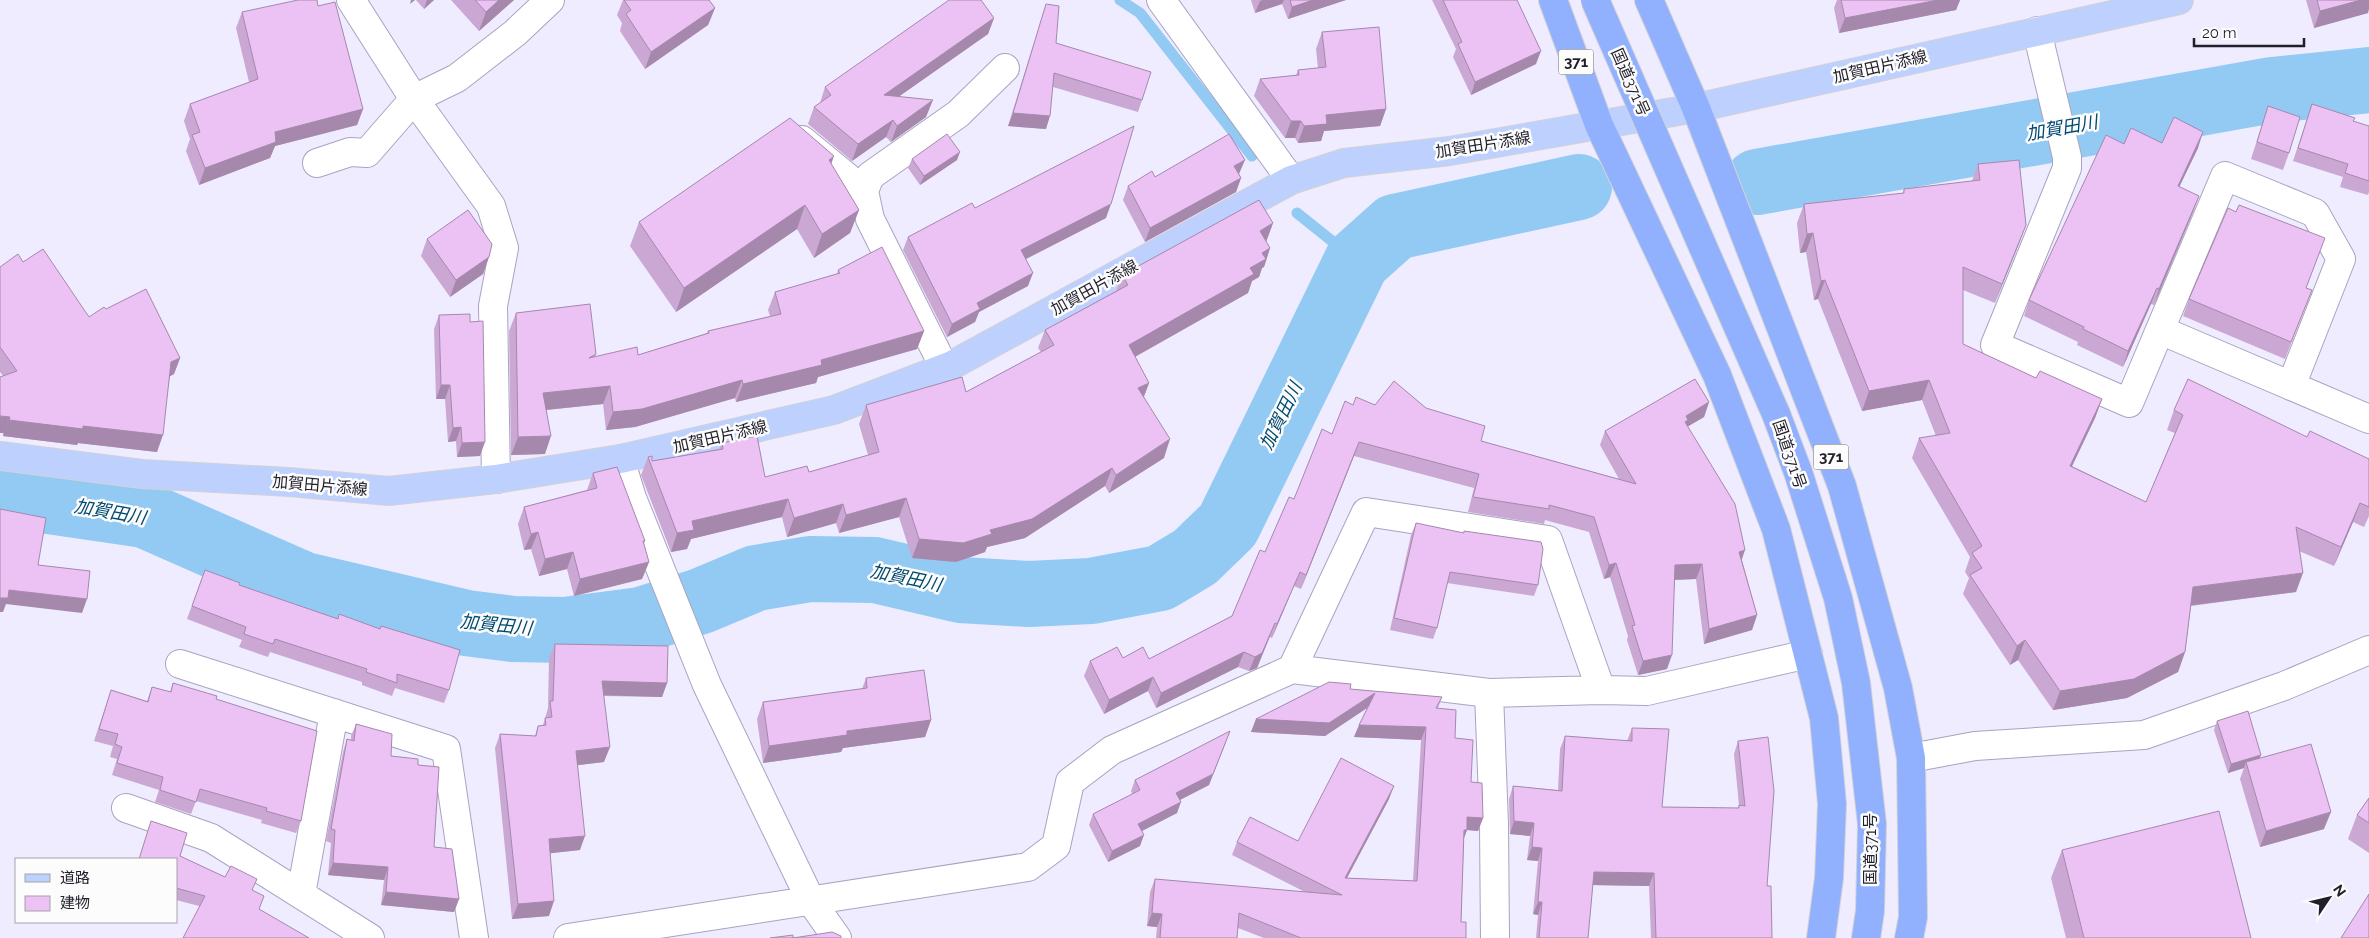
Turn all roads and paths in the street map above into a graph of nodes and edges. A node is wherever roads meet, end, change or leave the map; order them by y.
1 (351, 0) edge
2 (550, 0) edge
3 (1161, 0) edge
4 (1553, 0) edge
5 (1595, 0) edge
6 (1649, 0) edge
7 (2179, 0) edge
8 (2037, 31) junction
9 (1005, 68) dead end
10 (414, 99) junction
11 (1696, 108) junction
12 (1599, 125) junction
13 (790, 129) edge
14 (317, 163) dead end
15 (1291, 180) junction
16 (864, 191) junction
17 (2160, 330) junction
18 (944, 367) junction
19 (2291, 386) junction
20 (2369, 419) edge
21 (0, 456) edge
22 (620, 459) junction
23 (496, 479) junction
24 (2369, 650) edge
25 (1808, 654) junction
26 (180, 664) dead end
27 (1292, 668) junction
28 (1601, 690) junction
29 (1489, 693) junction
30 (334, 713) junction
31 (1911, 758) junction
32 (126, 808) dead end
33 (301, 894) junction
34 (811, 901) junction
35 (370, 938) edge
36 (474, 938) edge
37 (568, 938) edge
38 (837, 938) edge
39 (1495, 938) edge
40 (1821, 938) edge
41 (1866, 938) edge
42 (1909, 938) edge

1 - 10 street
2 - 10 street
3 - 15 street
4 - 12 highway, 371
5 - 41 highway, 国道371号 / 371, bridge
6 - 11 highway, 371
7 - 8 main road, 加賀田片添線
8 - 11 main road, 加賀田片添線
8 - 17 street
9 - 16 street
10 - 14 street
10 - 23 street
11 - 12 main road, 加賀田片添線
11 - 31 highway, 371
12 - 15 main road, 加賀田片添線
12 - 25 highway, 371
13 - 16 street
15 - 18 main road, 加賀田片添線
16 - 18 street
17 - 19 street
17 - 19 street
18 - 22 main road, 加賀田片添線
19 - 20 street
21 - 23 main road, 加賀田片添線
22 - 23 main road, 加賀田片添線
22 - 34 street
24 - 31 street
25 - 28 street
25 - 40 highway, 371
26 - 30 street
27 - 28 street
27 - 29 street
27 - 34 street
28 - 29 street
29 - 39 street
30 - 33 street
30 - 36 street
31 - 42 highway, 371
32 - 33 street
33 - 35 street
34 - 37 street
34 - 38 street

